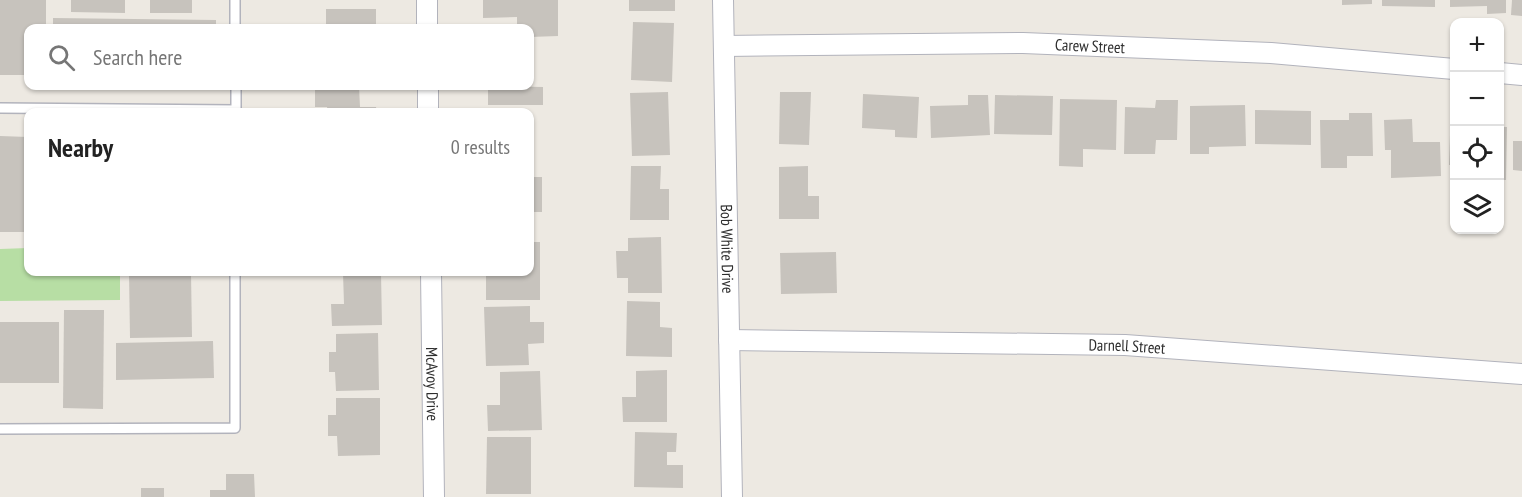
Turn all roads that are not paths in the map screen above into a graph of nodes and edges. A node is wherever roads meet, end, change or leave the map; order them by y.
1 (235, 0) edge
2 (427, 0) edge
3 (723, 0) edge
4 (235, 24) edge
5 (427, 24) edge
6 (724, 45) junction
7 (1450, 69) edge
8 (1504, 73) edge
9 (1522, 75) edge
10 (236, 90) edge
11 (428, 90) edge
12 (0, 108) edge
13 (24, 108) edge
14 (236, 108) edge
15 (428, 108) edge
16 (236, 276) edge
17 (431, 276) edge
18 (729, 340) junction
19 (1522, 374) edge
20 (0, 429) edge
21 (434, 497) edge
22 (732, 497) edge

1 - 4 lane
2 - 5 street
3 - 6 street, Bob White Drive
6 - 7 street, Carew Street
6 - 18 street, Bob White Drive
8 - 9 street
10 - 14 lane
11 - 15 street
12 - 13 lane
16 - 20 lane
17 - 21 street, McAvoy Drive
18 - 19 street, Darnell Street
18 - 22 street, Bob White Drive

